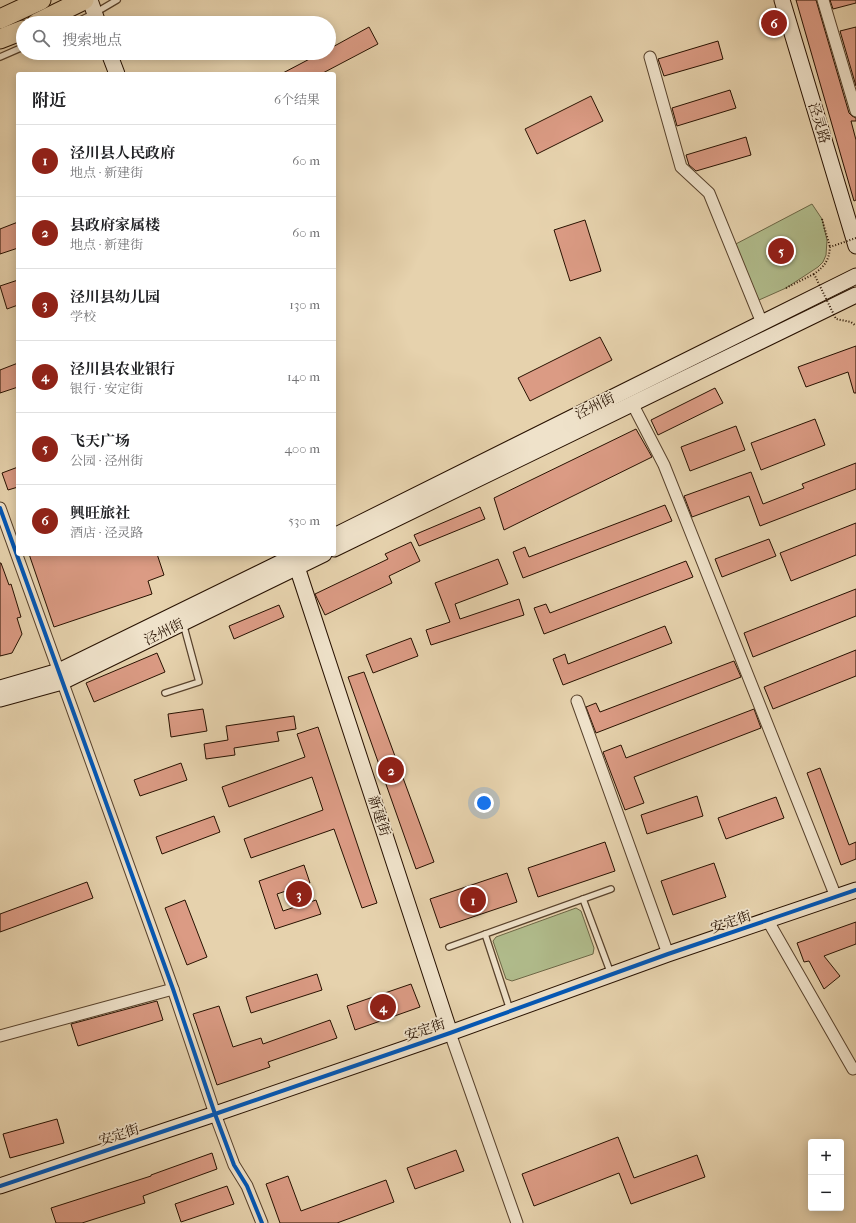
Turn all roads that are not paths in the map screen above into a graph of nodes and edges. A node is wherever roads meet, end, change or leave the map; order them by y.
1 (41, 0) edge
2 (117, 0) edge
3 (782, 0) edge
4 (823, 0) edge
5 (92, 9) edge
6 (64, 16) edge
7 (83, 16) edge
8 (0, 19) edge
9 (16, 33) edge
10 (0, 39) edge
11 (16, 50) edge
12 (0, 57) edge
13 (650, 57) dead end
14 (112, 60) edge
15 (116, 72) edge
16 (856, 111) edge
17 (856, 246) edge
18 (856, 276) edge
19 (856, 296) edge
20 (762, 323) junction
21 (633, 405) junction
22 (0, 508) edge
23 (336, 535) edge
24 (336, 548) edge
25 (16, 553) edge
26 (17, 556) edge
27 (309, 556) edge
28 (294, 558) edge
29 (183, 623) junction
30 (60, 676) junction
31 (0, 688) edge
32 (165, 693) dead end
33 (0, 699) edge
34 (577, 701) dead end
35 (611, 889) dead end
36 (856, 890) edge
37 (836, 897) junction
38 (583, 899) junction
39 (768, 920) junction
40 (485, 934) junction
41 (450, 947) dead end
42 (668, 954) junction
43 (612, 975) junction
44 (173, 989) junction
45 (510, 1011) junction
46 (450, 1033) junction
47 (0, 1036) edge
48 (853, 1069) dead end
49 (215, 1114) junction
50 (0, 1186) edge
51 (262, 1223) edge
52 (517, 1223) edge

1 - 8 highway
2 - 5 lane
3 - 17 main road, 泾灵路
4 - 16 street
5 - 6 highway
5 - 7 lane
9 - 10 highway
11 - 12 lane
13 - 20 street
14 - 15 main road
18 - 20 main road, 泾州街
19 - 21 main road, 泾州街
20 - 23 main road, 泾州街
21 - 24 main road, 泾州街
21 - 37 street
22 - 25 street
26 - 30 street
27 - 28 main road, 泾州街
28 - 29 main road, 泾州街
28 - 30 main road, 泾州街
28 - 46 main road, 新建街
29 - 30 main road, 泾州街
29 - 32 lane
30 - 31 main road, 泾州街
30 - 33 main road, 泾州街
30 - 44 street
34 - 42 street
35 - 38 lane
36 - 37 main road, 安定街
37 - 39 main road, 安定街
38 - 40 lane
38 - 43 lane
39 - 42 main road, 安定街
39 - 48 street
40 - 41 lane
40 - 45 lane
42 - 43 main road, 安定街
43 - 45 main road, 安定街
44 - 47 street
44 - 49 street
45 - 46 main road, 安定街
46 - 49 main road, 安定街
46 - 52 street
49 - 50 main road, 安定街
49 - 51 street

